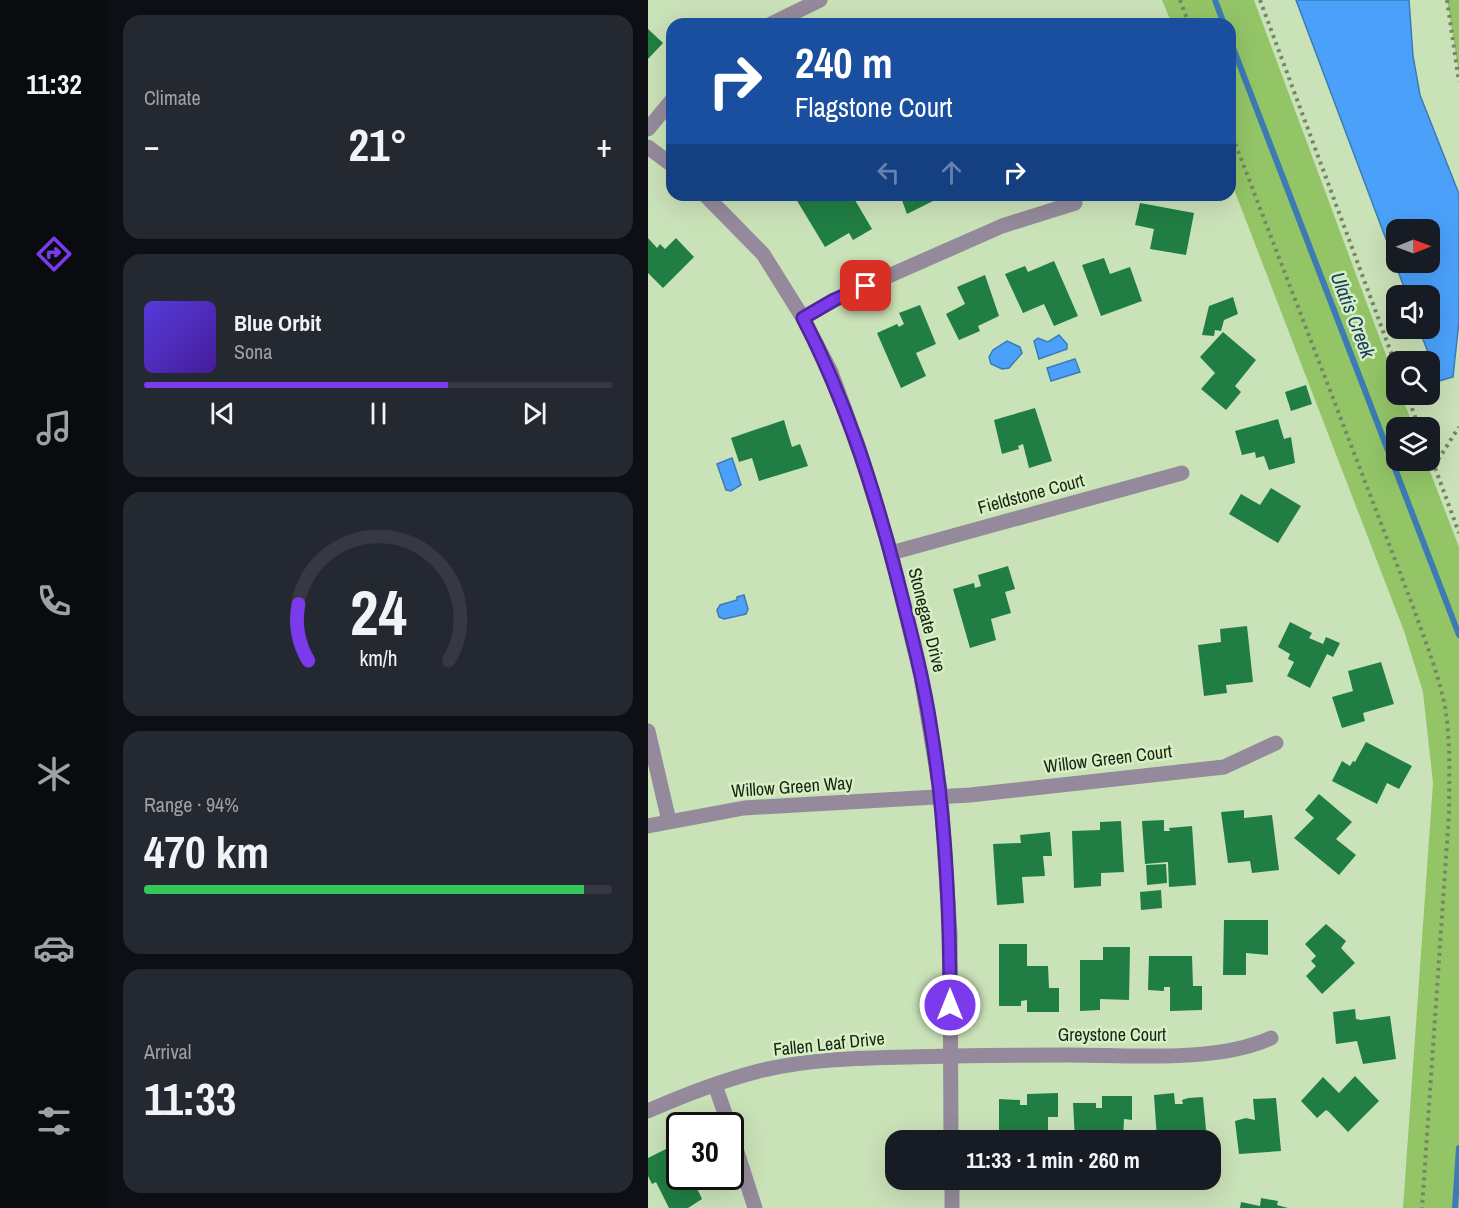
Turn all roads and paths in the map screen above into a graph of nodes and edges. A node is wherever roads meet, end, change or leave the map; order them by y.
1 (820, 0) edge
2 (1180, 0) edge
3 (1260, 0) edge
4 (1447, 0) edge
5 (783, 18) edge
6 (1188, 18) edge
7 (1459, 82) edge
8 (666, 107) edge
9 (648, 129) edge
10 (1236, 146) edge
11 (648, 147) edge
12 (666, 160) edge
13 (711, 201) edge
14 (1075, 203) dead end
15 (803, 318) junction
16 (1390, 351) edge
17 (1459, 427) edge
18 (1440, 457) edge
19 (1436, 471) edge
20 (1182, 473) dead end
21 (1459, 532) edge
22 (891, 553) junction
23 (648, 731) edge
24 (1276, 743) dead end
25 (941, 796) junction
26 (669, 821) junction
27 (648, 826) edge
28 (1271, 1038) dead end
29 (950, 1055) junction
30 (715, 1085) junction
31 (648, 1111) edge
32 (724, 1112) edge
33 (951, 1130) edge
34 (744, 1174) edge
35 (952, 1190) edge
36 (755, 1208) edge
37 (952, 1208) edge
38 (1422, 1208) edge

1 - 5 street
2 - 6 path
3 - 16 path
4 - 7 path
8 - 9 street
10 - 38 path
11 - 12 street
13 - 15 street, Stonegate Drive
14 - 15 street
15 - 22 street, Stonegate Drive
17 - 18 path
19 - 21 path
20 - 22 street, Fieldstone Court
22 - 25 street, Stonegate Drive
23 - 26 street
24 - 25 street, Willow Green Court
25 - 26 street, Willow Green Way
25 - 29 street, Stonegate Drive
26 - 27 street, Willow Green Way
28 - 29 street, Greystone Court
29 - 30 street, Fallen Leaf Drive
29 - 33 street, Stonegate Drive
30 - 31 street, Fallen Leaf Drive
30 - 32 street
34 - 36 street
35 - 37 street

